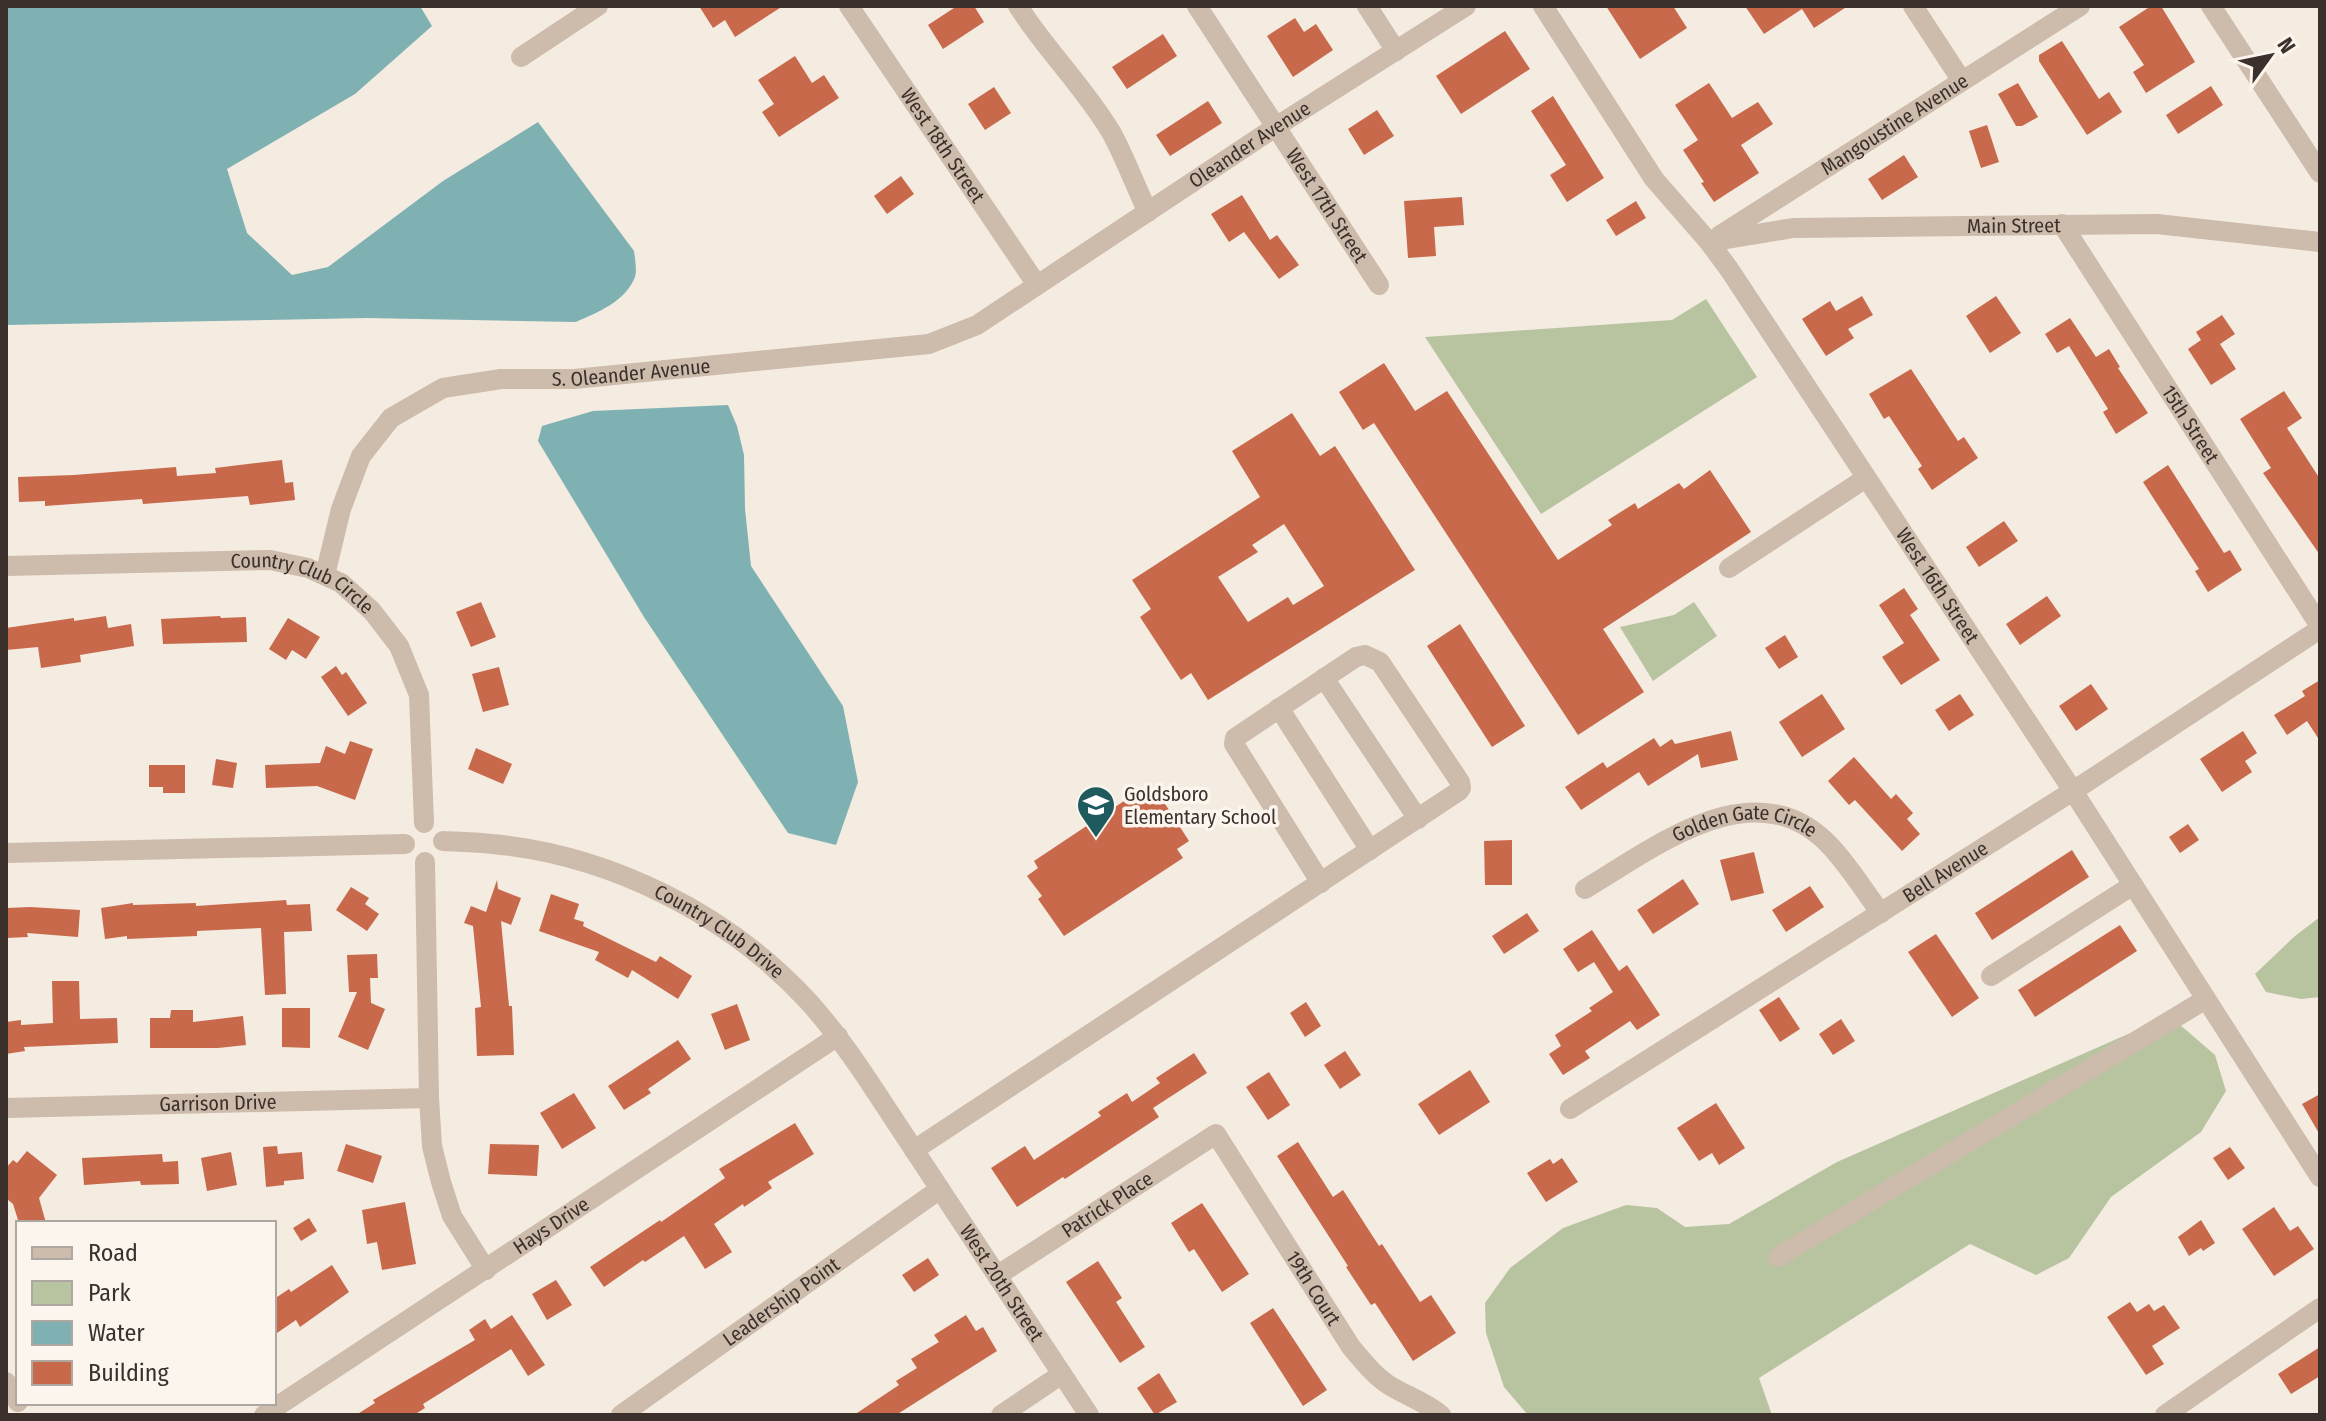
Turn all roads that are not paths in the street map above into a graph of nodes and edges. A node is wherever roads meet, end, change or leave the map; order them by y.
1 (598, 6) edge
2 (849, 6) edge
3 (1018, 6) edge
4 (1197, 6) edge
5 (1367, 6) edge
6 (1466, 6) edge
7 (1543, 6) edge
8 (1913, 6) edge
9 (2080, 6) edge
10 (2211, 6) edge
11 (1396, 51) junction
12 (521, 57) dead end
13 (1962, 81) junction
14 (1277, 126) junction
15 (2320, 173) edge
16 (1148, 212) junction
17 (2062, 224) junction
18 (1709, 242) junction
19 (2320, 242) edge
20 (1037, 285) junction
21 (1379, 285) dead end
22 (1866, 478) junction
23 (6, 566) edge
24 (1729, 568) dead end
25 (325, 575) junction
26 (2320, 627) edge
27 (1324, 678) junction
28 (1279, 708) junction
29 (2073, 791) junction
30 (1418, 819) junction
31 (424, 823) junction
32 (443, 841) junction
33 (405, 844) junction
34 (1370, 850) junction
35 (6, 853) edge
36 (425, 862) junction
37 (1321, 883) junction
38 (2133, 885) junction
39 (1585, 889) dead end
40 (1881, 913) junction
41 (1991, 976) dead end
42 (2206, 999) junction
43 (838, 1036) junction
44 (429, 1098) junction
45 (6, 1108) edge
46 (1570, 1109) dead end
47 (1216, 1134) joint
48 (914, 1150) junction
49 (2320, 1177) edge
50 (940, 1189) junction
51 (1778, 1257) dead end
52 (486, 1270) junction
53 (998, 1275) junction
54 (2320, 1308) edge
55 (1062, 1374) junction
56 (264, 1415) edge
57 (621, 1415) edge
58 (1001, 1415) edge
59 (1089, 1415) edge
60 (1441, 1415) edge
61 (2165, 1415) edge

1 - 12 street
2 - 20 street, West 18th Street
3 - 16 street
4 - 14 street, West 17th Street
5 - 11 street
6 - 11 street, Oleander Avenue
7 - 18 street, West 16th Street
8 - 13 street
9 - 13 street, Mangoustine Avenue
10 - 15 street
11 - 14 street, Oleander Avenue
13 - 18 street, Mangoustine Avenue
14 - 16 street, Oleander Avenue
14 - 21 street, West 17th Street
16 - 20 street, Oleander Avenue
17 - 18 street, Main Street
17 - 19 street, Main Street
17 - 26 street, 15th Street
18 - 22 street, West 16th Street
20 - 25 street, S. Oleander Avenue
22 - 24 street
22 - 29 street, West 16th Street
23 - 25 street, Country Club Circle
25 - 31 street, Country Club Circle
26 - 29 street, Bell Avenue
27 - 28 street
27 - 30 street
27 - 30 street
28 - 34 street
28 - 37 street
29 - 38 street, West 16th Street
29 - 40 street, Bell Avenue
30 - 34 street
31 - 32 street
31 - 33 street
32 - 36 street
32 - 43 street, Country Club Drive
33 - 35 street
33 - 36 street
34 - 37 street
36 - 44 street
37 - 48 street
38 - 41 street
38 - 42 street, West 16th Street
39 - 40 street, Golden Gate Circle
40 - 46 street, Bell Avenue
42 - 49 street, West 16th Street
42 - 51 street
43 - 48 street, Country Club Drive
43 - 52 street, Hays Drive
44 - 45 street, Garrison Drive
44 - 52 street
47 - 53 street, Patrick Place
47 - 60 street, 19th Court
48 - 50 street, West 20th Street
50 - 53 street, West 20th Street
50 - 57 street, Leadership Point
52 - 56 street, Hays Drive
53 - 55 street, West 20th Street
54 - 61 street
55 - 58 street
55 - 59 street, West 20th Street

